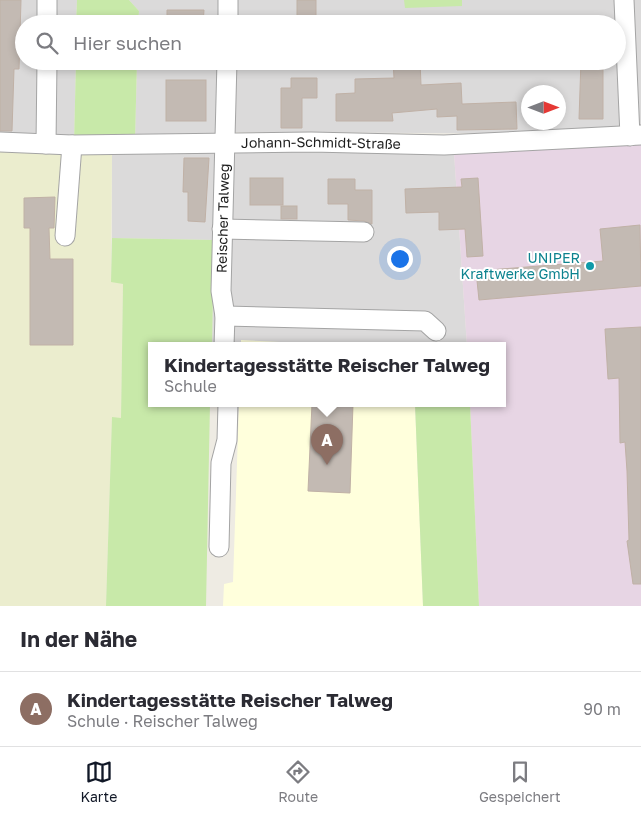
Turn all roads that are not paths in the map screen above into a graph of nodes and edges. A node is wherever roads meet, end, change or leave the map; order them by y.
1 (47, 0) edge
2 (228, 0) edge
3 (624, 0) edge
4 (47, 15) edge
5 (228, 15) edge
6 (625, 15) edge
7 (626, 25) edge
8 (46, 70) edge
9 (228, 70) edge
10 (635, 136) edge
11 (0, 142) edge
12 (46, 144) junction
13 (225, 144) junction
14 (72, 145) junction
15 (222, 229) junction
16 (364, 232) dead end
17 (65, 236) dead end
18 (225, 316) junction
19 (436, 332) dead end
20 (224, 342) edge
21 (228, 407) edge
22 (219, 547) dead end

1 - 4 street
2 - 5 street
3 - 6 street
7 - 10 street
8 - 12 street
9 - 13 street, Reischer Talweg
10 - 13 street, Johann-Schmidt-Straße
11 - 12 street, Johann-Schmidt-Straße
12 - 14 street, Johann-Schmidt-Straße
13 - 14 street, Johann-Schmidt-Straße
13 - 15 street, Reischer Talweg
14 - 17 street
15 - 16 street
15 - 18 street, Reischer Talweg
18 - 19 street
18 - 20 street, Reischer Talweg
21 - 22 street

